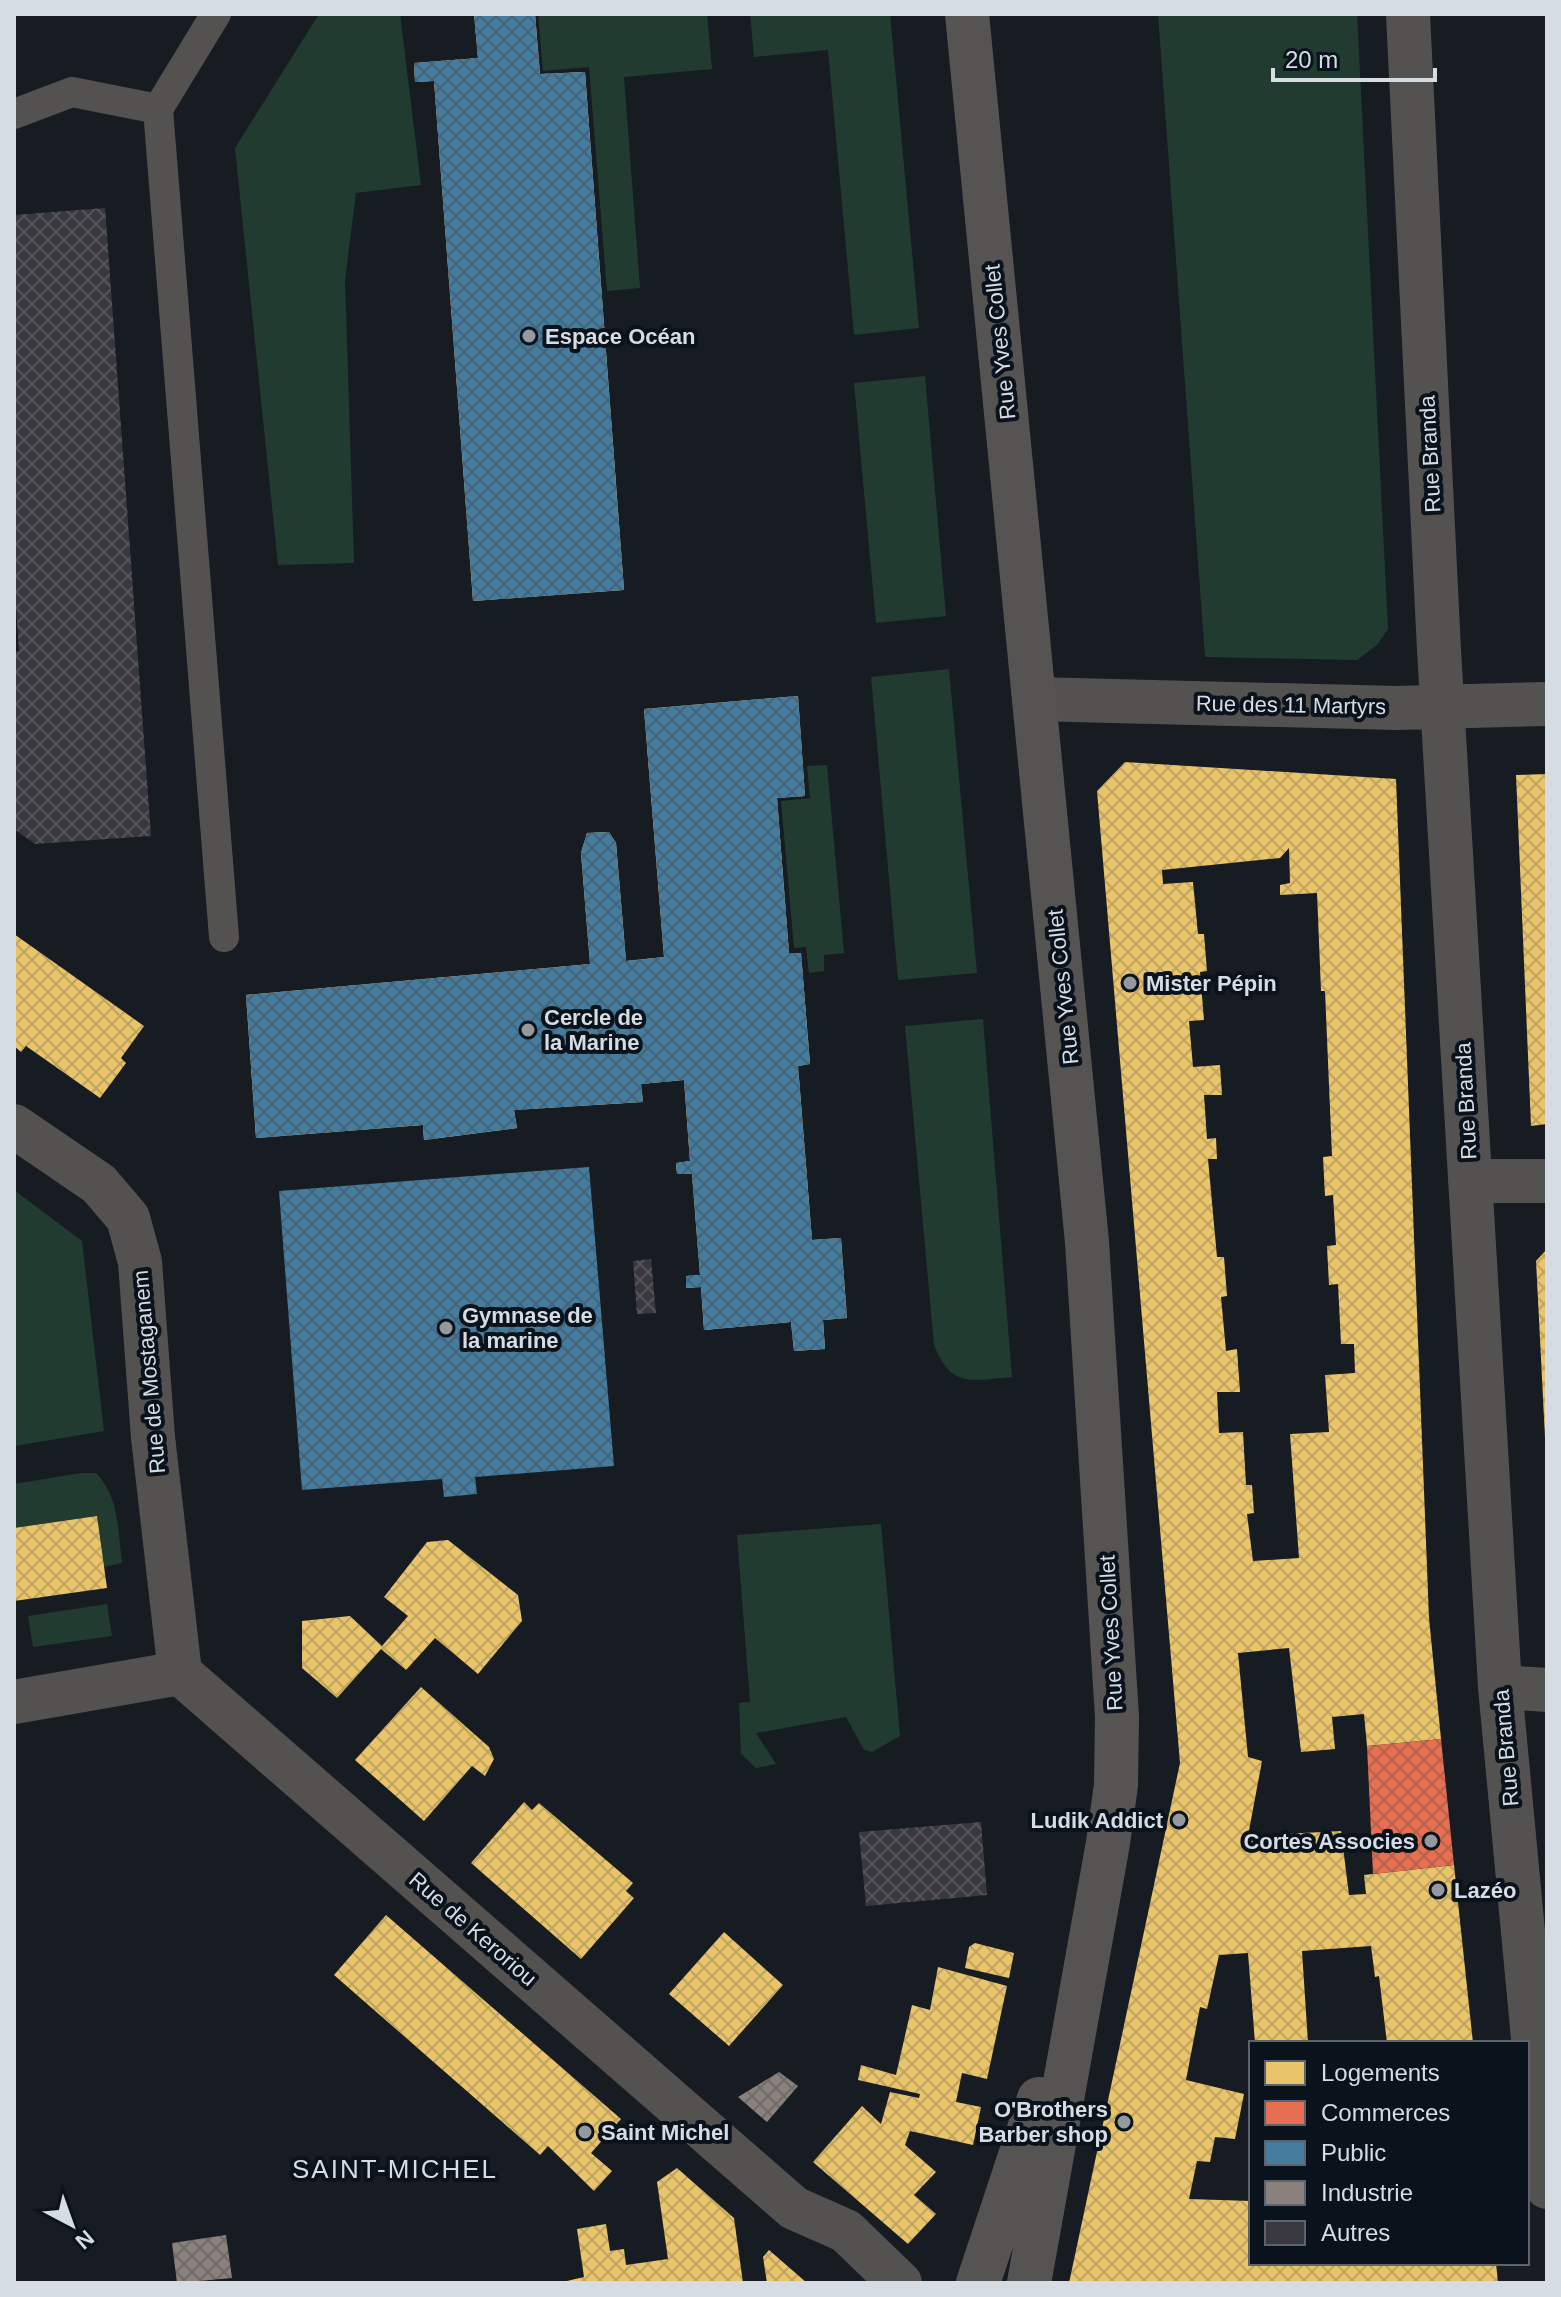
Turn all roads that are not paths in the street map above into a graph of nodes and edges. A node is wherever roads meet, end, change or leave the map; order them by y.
1 (216, 14) edge
2 (967, 14) edge
3 (1408, 14) edge
4 (158, 109) junction
5 (14, 114) edge
6 (1034, 699) junction
7 (1547, 704) edge
8 (1442, 706) junction
9 (224, 937) dead end
10 (14, 1126) edge
11 (1470, 1181) junction
12 (1547, 1181) edge
13 (180, 1673) junction
14 (1500, 1687) junction
15 (1547, 1690) edge
16 (14, 1702) edge
17 (1086, 1960) junction
18 (1547, 2187) edge
19 (900, 2283) edge
20 (978, 2283) edge
21 (1029, 2283) edge

1 - 4 lane
2 - 6 main road, Rue Yves Collet
3 - 8 street, Rue Branda
4 - 5 lane
4 - 9 lane
6 - 8 street, Rue des 11 Martyrs
6 - 17 main road, Rue Yves Collet
7 - 8 street, Rue des 11 Martyrs
8 - 11 street, Rue Branda
10 - 13 street, Rue de Mostaganem
11 - 12 street
11 - 14 street, Rue Branda
13 - 16 street
13 - 19 street, Rue de Keroriou
14 - 15 street
14 - 18 street, Rue Branda
17 - 20 main road
17 - 21 main road

